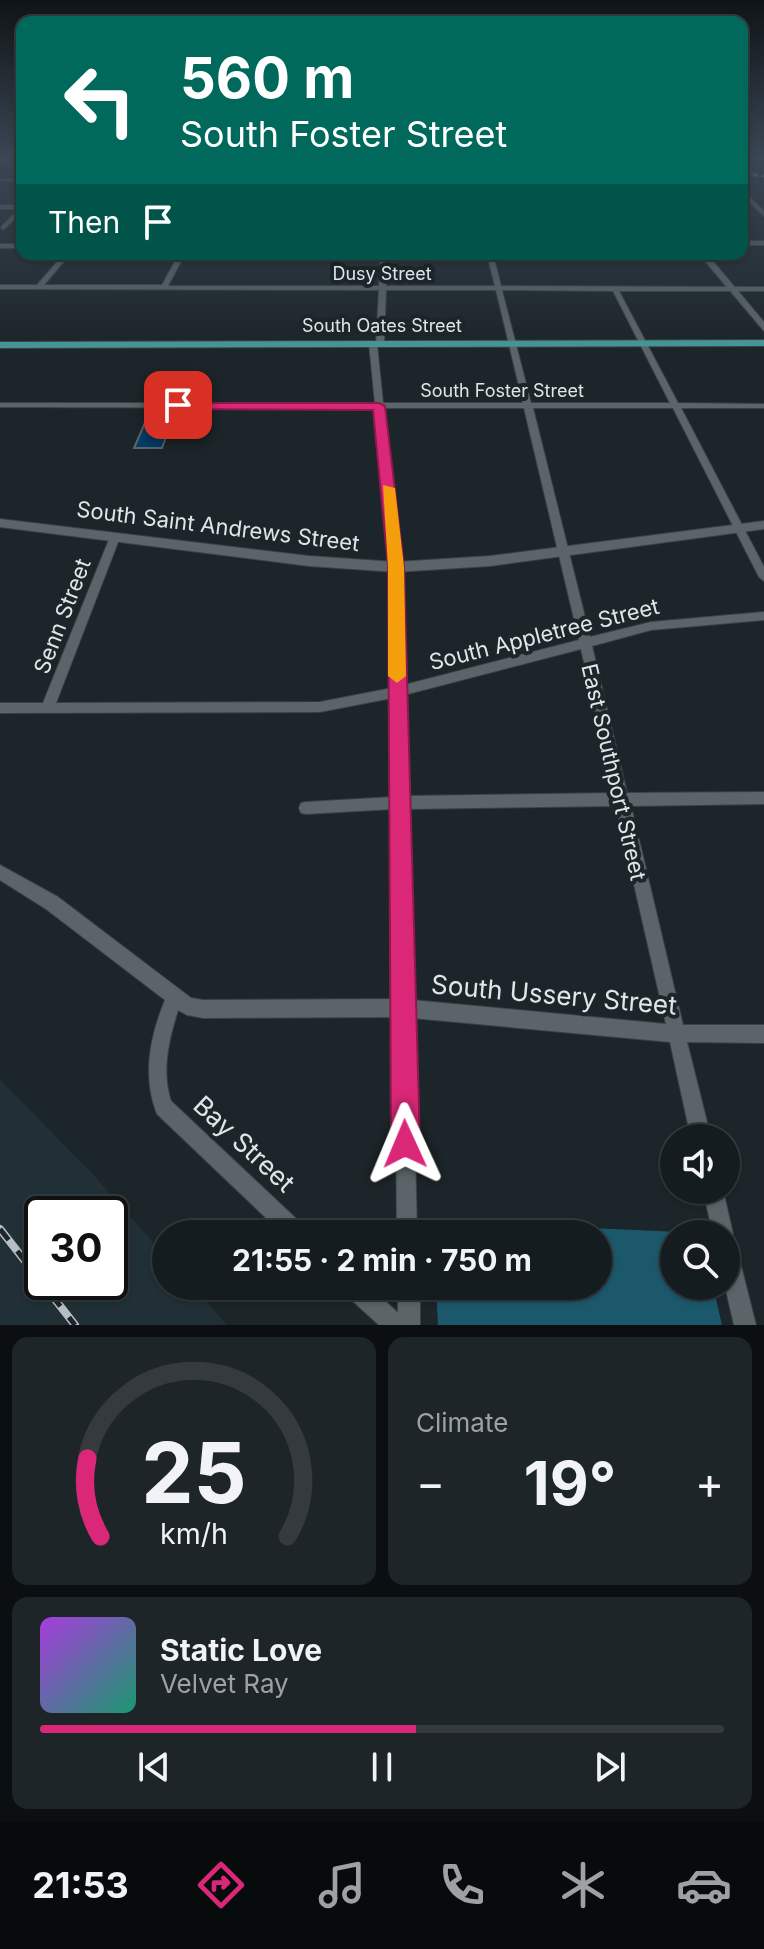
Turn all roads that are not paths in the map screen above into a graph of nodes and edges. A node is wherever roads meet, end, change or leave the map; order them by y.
1 (10, 221) edge
2 (3, 228) dead end
3 (62, 260) edge
4 (179, 260) edge
5 (383, 260) edge
6 (492, 260) edge
7 (708, 260) edge
8 (0, 287) edge
9 (39, 287) junction
10 (164, 287) junction
11 (380, 289) junction
12 (499, 289) junction
13 (615, 289) junction
14 (732, 289) junction
15 (764, 289) edge
16 (764, 328) edge
17 (643, 343) junction
18 (764, 343) edge
19 (377, 344) junction
20 (512, 344) junction
21 (0, 345) edge
22 (0, 405) edge
23 (379, 406) junction
24 (676, 406) junction
25 (764, 406) edge
26 (527, 407) junction
27 (0, 523) edge
28 (764, 525) edge
29 (738, 528) junction
30 (115, 537) junction
31 (564, 551) junction
32 (396, 567) junction
33 (764, 577) edge
34 (764, 616) edge
35 (584, 642) junction
36 (397, 692) junction
37 (0, 708) edge
38 (47, 709) junction
39 (764, 798) edge
40 (621, 799) junction
41 (399, 804) junction
42 (306, 808) dead end
43 (0, 872) edge
44 (174, 998) junction
45 (402, 1008) junction
46 (676, 1033) junction
47 (764, 1034) edge
48 (698, 1124) edge
49 (283, 1220) edge
50 (407, 1220) edge
51 (368, 1300) edge
52 (409, 1300) edge
53 (739, 1300) edge
54 (395, 1325) edge
55 (409, 1325) edge
56 (745, 1325) edge

1 - 2 street
3 - 9 street
4 - 10 street
5 - 11 street
6 - 12 street, East Southport Street
7 - 14 street
8 - 9 street, Dusy Street
9 - 10 street, Dusy Street
10 - 11 street, Dusy Street
11 - 12 street, Dusy Street
11 - 19 street
12 - 13 street, Dusy Street
12 - 20 street, East Southport Street
13 - 14 street, Dusy Street
13 - 17 street
14 - 15 street, Dusy Street
14 - 16 street
17 - 18 main road, South Oates Street
17 - 20 main road, South Oates Street
17 - 24 street
19 - 20 main road, South Oates Street
19 - 21 main road, South Oates Street
19 - 23 street
20 - 26 street, East Southport Street
22 - 23 street, South Foster Street
23 - 26 street, South Foster Street
23 - 32 street
24 - 25 street, South Foster Street
24 - 26 street, South Foster Street
24 - 29 street
26 - 31 street, East Southport Street
27 - 30 street, South Saint Andrews Street
28 - 29 street, South Saint Andrews Street
29 - 31 street, South Saint Andrews Street
29 - 33 street
30 - 32 street, South Saint Andrews Street
30 - 38 street, Senn Street
31 - 32 street, South Saint Andrews Street
31 - 35 street, East Southport Street
32 - 36 street
34 - 35 street, South Appletree Street
35 - 36 street, South Appletree Street
35 - 40 street, East Southport Street
36 - 38 street, South Appletree Street
36 - 41 street
37 - 38 street, South Appletree Street
39 - 40 street
40 - 41 street
40 - 46 street, East Southport Street
41 - 42 street
41 - 45 street
43 - 44 street, South Ussery Street
44 - 45 street, South Ussery Street
44 - 49 street, Bay Street
45 - 46 street, South Ussery Street
45 - 50 street
46 - 47 street, South Ussery Street
46 - 48 street, East Southport Street
51 - 54 street
52 - 55 street
53 - 56 street

